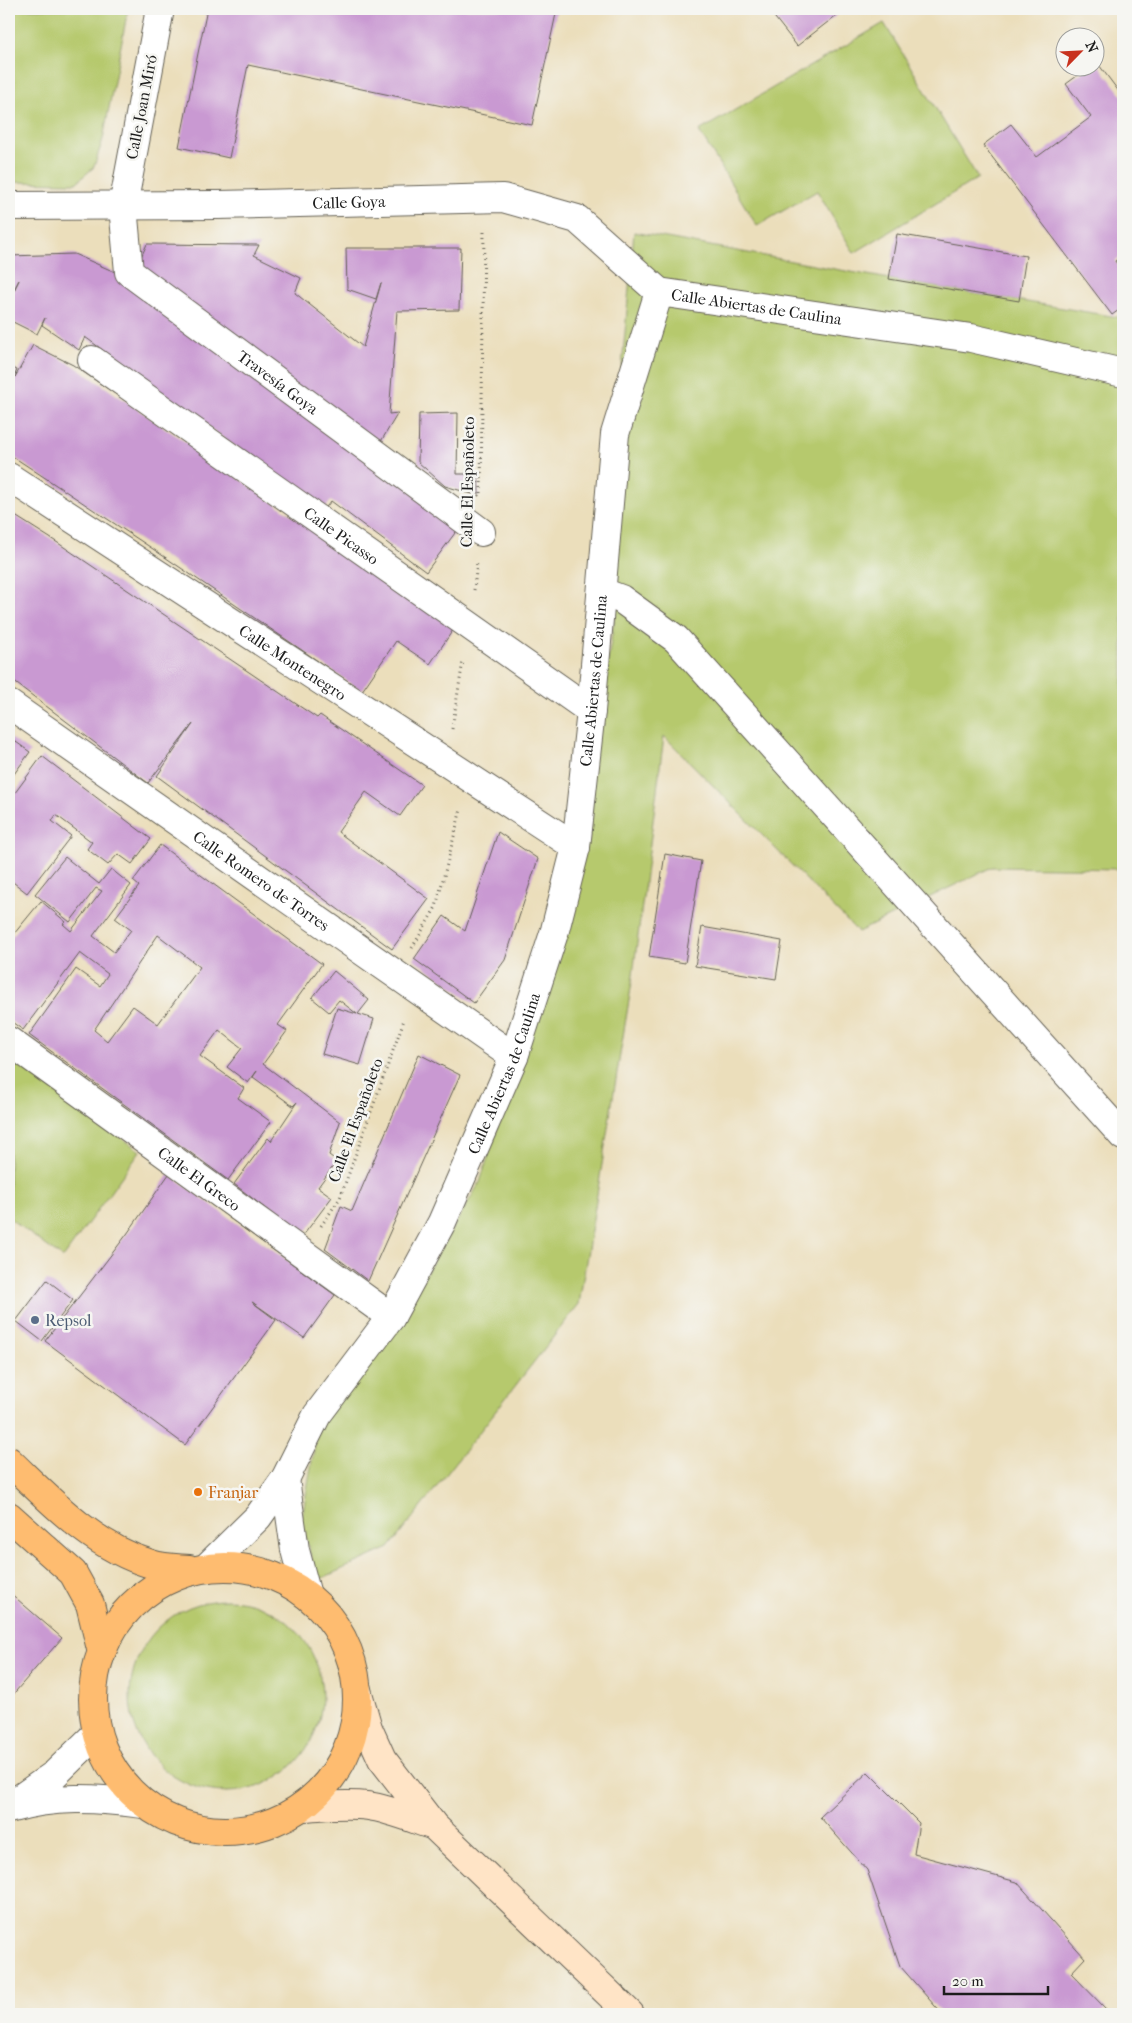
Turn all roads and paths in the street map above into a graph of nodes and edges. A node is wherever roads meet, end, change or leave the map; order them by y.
1 (160, 9) edge
2 (485, 199) junction
3 (9, 206) edge
4 (123, 206) junction
5 (659, 292) junction
6 (92, 360) dead end
7 (1123, 373) edge
8 (9, 477) edge
9 (481, 532) junction
10 (602, 592) junction
11 (469, 625) junction
12 (9, 704) edge
13 (591, 710) junction
14 (458, 770) junction
15 (576, 847) junction
16 (405, 981) junction
17 (9, 1040) edge
18 (514, 1057) junction
19 (1123, 1136) edge
20 (303, 1253) junction
21 (391, 1317) junction
22 (9, 1461) edge
23 (285, 1479) junction
24 (9, 1516) edge
25 (201, 1568) junction
26 (307, 1595) junction
27 (101, 1649) junction
28 (357, 1690) junction
29 (96, 1734) junction
30 (143, 1804) junction
31 (9, 1807) edge
32 (302, 1807) junction
33 (434, 1826) junction
34 (630, 2014) edge

1 - 4 street, Calle Joan Miró
2 - 4 street, Calle Goya
2 - 5 street, Calle Goya
2 - 9 path, Calle El Españoleto
3 - 4 street, Calle Goya
4 - 9 street, Travesía Goya
5 - 7 street, Calle Abiertas de Caulina
5 - 10 street, Calle Abiertas de Caulina
6 - 11 street, Calle Picasso
8 - 14 street, Calle Montenegro
9 - 11 path, Calle El Españoleto
10 - 13 street, Calle Abiertas de Caulina
10 - 19 street
11 - 13 street, Calle Picasso
11 - 14 path, Calle El Españoleto
12 - 16 street, Calle Romero de Torres
13 - 15 street, Calle Abiertas de Caulina
14 - 15 street, Calle Montenegro
14 - 16 path, Calle El Españoleto
15 - 18 street, Calle Abiertas de Caulina
16 - 18 street, Calle Romero de Torres
16 - 20 path, Calle El Españoleto
17 - 20 street, Calle El Greco
18 - 21 street, Calle Abiertas de Caulina
20 - 21 street, Calle El Greco
21 - 23 street, Calle Abiertas de Caulina
22 - 25 main road
23 - 25 street, Calle Abiertas de Caulina
23 - 26 street
24 - 27 main road
25 - 26 main road
25 - 27 main road
26 - 28 main road
27 - 29 main road
28 - 32 main road
28 - 33 main road
29 - 30 main road
29 - 31 street
30 - 31 street
30 - 32 main road
32 - 33 main road
33 - 34 main road

